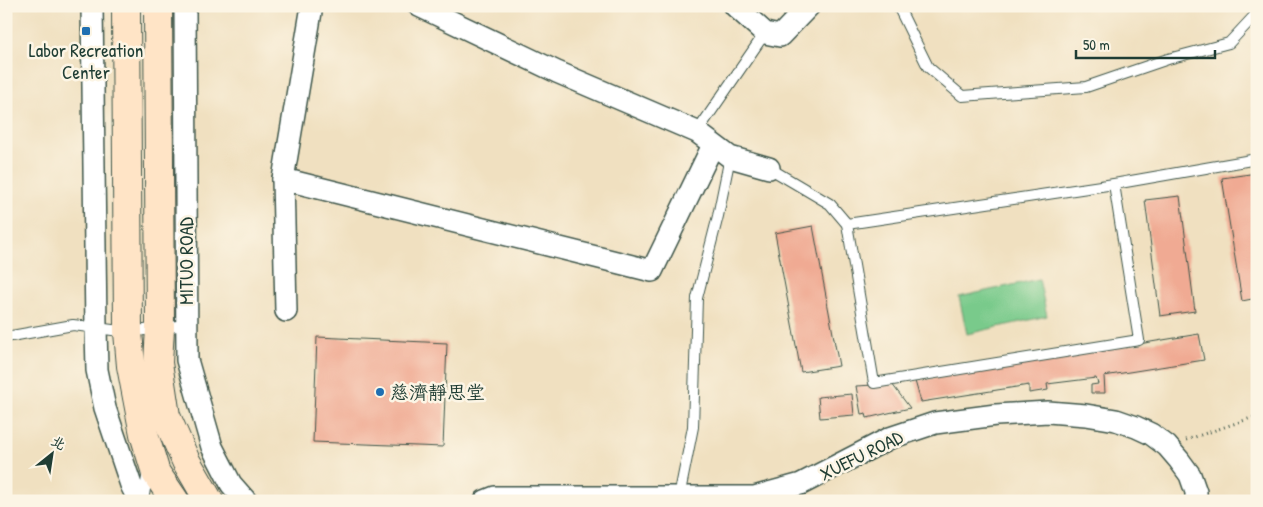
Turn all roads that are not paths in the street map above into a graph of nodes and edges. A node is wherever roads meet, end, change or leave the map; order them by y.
1 (92, 6) edge
2 (126, 6) edge
3 (158, 6) edge
4 (185, 6) edge
5 (312, 6) edge
6 (735, 6) edge
7 (809, 6) edge
8 (898, 6) edge
9 (429, 8) edge
10 (1257, 13) edge
11 (765, 33) junction
12 (714, 145) junction
13 (1257, 159) edge
14 (769, 168) joint
15 (283, 179) junction
16 (1114, 184) junction
17 (846, 224) junction
18 (286, 311) dead end
19 (173, 327) junction
20 (96, 328) junction
21 (128, 332) junction
22 (6, 337) edge
23 (144, 434) junction
24 (679, 497) junction
25 (139, 501) edge
26 (143, 501) edge
27 (175, 501) edge
28 (209, 501) edge
29 (246, 501) edge
30 (485, 501) edge
31 (1196, 501) edge

1 - 20 street
2 - 21 street
3 - 19 street, MITUO ROAD
4 - 19 street, MITUO ROAD
5 - 15 street
6 - 11 street
7 - 11 street
8 - 10 lane
9 - 12 street
11 - 12 lane
12 - 14 street
12 - 15 street
12 - 24 lane
13 - 16 lane
14 - 17 lane
15 - 18 street
16 - 17 lane
16 - 17 lane
19 - 21 lane
19 - 28 street, MITUO ROAD
19 - 29 street, MITUO ROAD
20 - 21 lane
20 - 22 lane
20 - 25 street
21 - 23 street
23 - 26 lane
23 - 27 street
24 - 30 street, XUEFU ROAD
24 - 31 street, XUEFU ROAD

